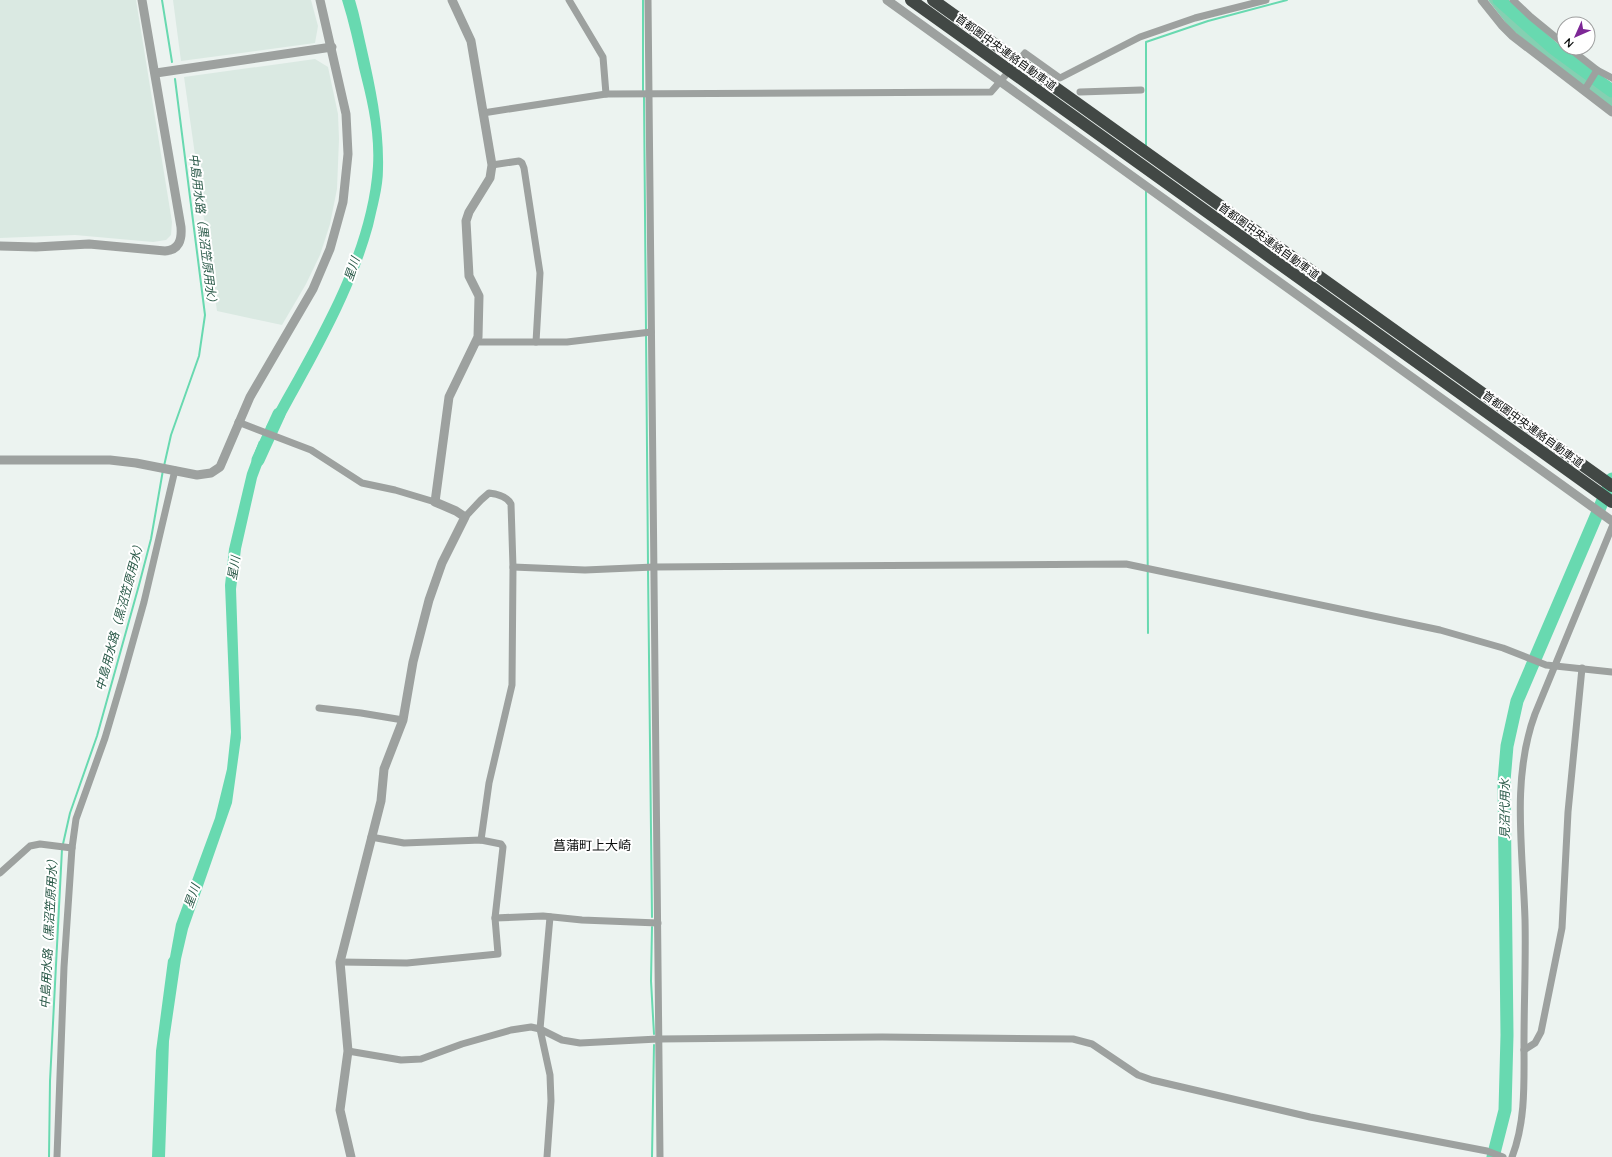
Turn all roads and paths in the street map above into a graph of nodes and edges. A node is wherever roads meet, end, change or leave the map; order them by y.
1 (142, 0) edge
2 (320, 0) edge
3 (452, 0) edge
4 (568, 0) edge
5 (648, 0) edge
6 (887, 0) edge
7 (911, 0) edge
8 (933, 0) edge
9 (1266, 0) edge
10 (1482, 0) edge
11 (1513, 0) edge
12 (1556, 38) edge
13 (332, 47) junction
14 (1579, 56) edge
15 (1596, 71) junction
16 (156, 74) junction
17 (1612, 78) edge
18 (1000, 82) junction
19 (1141, 90) dead end
20 (1584, 90) junction
21 (1080, 92) dead end
22 (606, 94) junction
23 (649, 94) junction
24 (1612, 112) edge
25 (483, 113) junction
26 (492, 165) junction
27 (0, 246) edge
28 (652, 332) junction
29 (477, 342) junction
30 (536, 342) junction
31 (238, 422) junction
32 (0, 460) edge
33 (172, 470) junction
34 (1612, 486) edge
35 (435, 502) junction
36 (1612, 502) edge
37 (465, 517) junction
38 (1612, 520) edge
39 (1612, 527) edge
40 (513, 567) junction
41 (654, 567) junction
42 (1554, 666) junction
43 (1582, 668) junction
44 (1612, 672) edge
45 (319, 708) dead end
46 (403, 720) junction
47 (371, 837) junction
48 (480, 840) junction
49 (69, 847) junction
50 (0, 873) edge
51 (550, 917) junction
52 (495, 918) junction
53 (658, 923) junction
54 (340, 962) junction
55 (540, 1029) junction
56 (658, 1039) junction
57 (1524, 1050) junction
58 (348, 1051) junction
59 (1502, 1156) edge
60 (57, 1157) edge
61 (351, 1157) edge
62 (547, 1157) edge
63 (660, 1157) edge
64 (1512, 1157) edge

1 - 16 street
2 - 13 street
3 - 25 street
4 - 22 street
5 - 23 street
6 - 18 street
7 - 36 highway, 首都圏中央連絡自動車道
8 - 34 highway, 首都圏中央連絡自動車道
9 - 18 street
10 - 20 street
11 - 12 street
13 - 16 street
13 - 31 street
14 - 15 street
15 - 17 street
15 - 20 street
16 - 27 street
18 - 23 street
18 - 38 street
19 - 21 street
20 - 24 street
22 - 23 street
22 - 25 street
23 - 28 street
25 - 26 street
26 - 29 street
26 - 30 street
28 - 30 street
28 - 41 street
29 - 30 street
29 - 35 street
31 - 33 street
31 - 35 street
32 - 33 street
33 - 49 street
35 - 37 street
37 - 40 street
37 - 46 street
39 - 42 street
40 - 41 street
40 - 48 street
41 - 42 street
41 - 53 street
42 - 43 street
42 - 57 street
43 - 44 street
43 - 57 street
45 - 46 street
46 - 47 street
47 - 48 street
47 - 54 street
48 - 52 street
49 - 50 street
49 - 60 street
51 - 52 street
51 - 53 street
51 - 55 street
52 - 54 street
53 - 56 street
54 - 58 street
55 - 56 street
55 - 58 street
55 - 62 street
56 - 59 street
56 - 63 street
57 - 64 street
58 - 61 street

